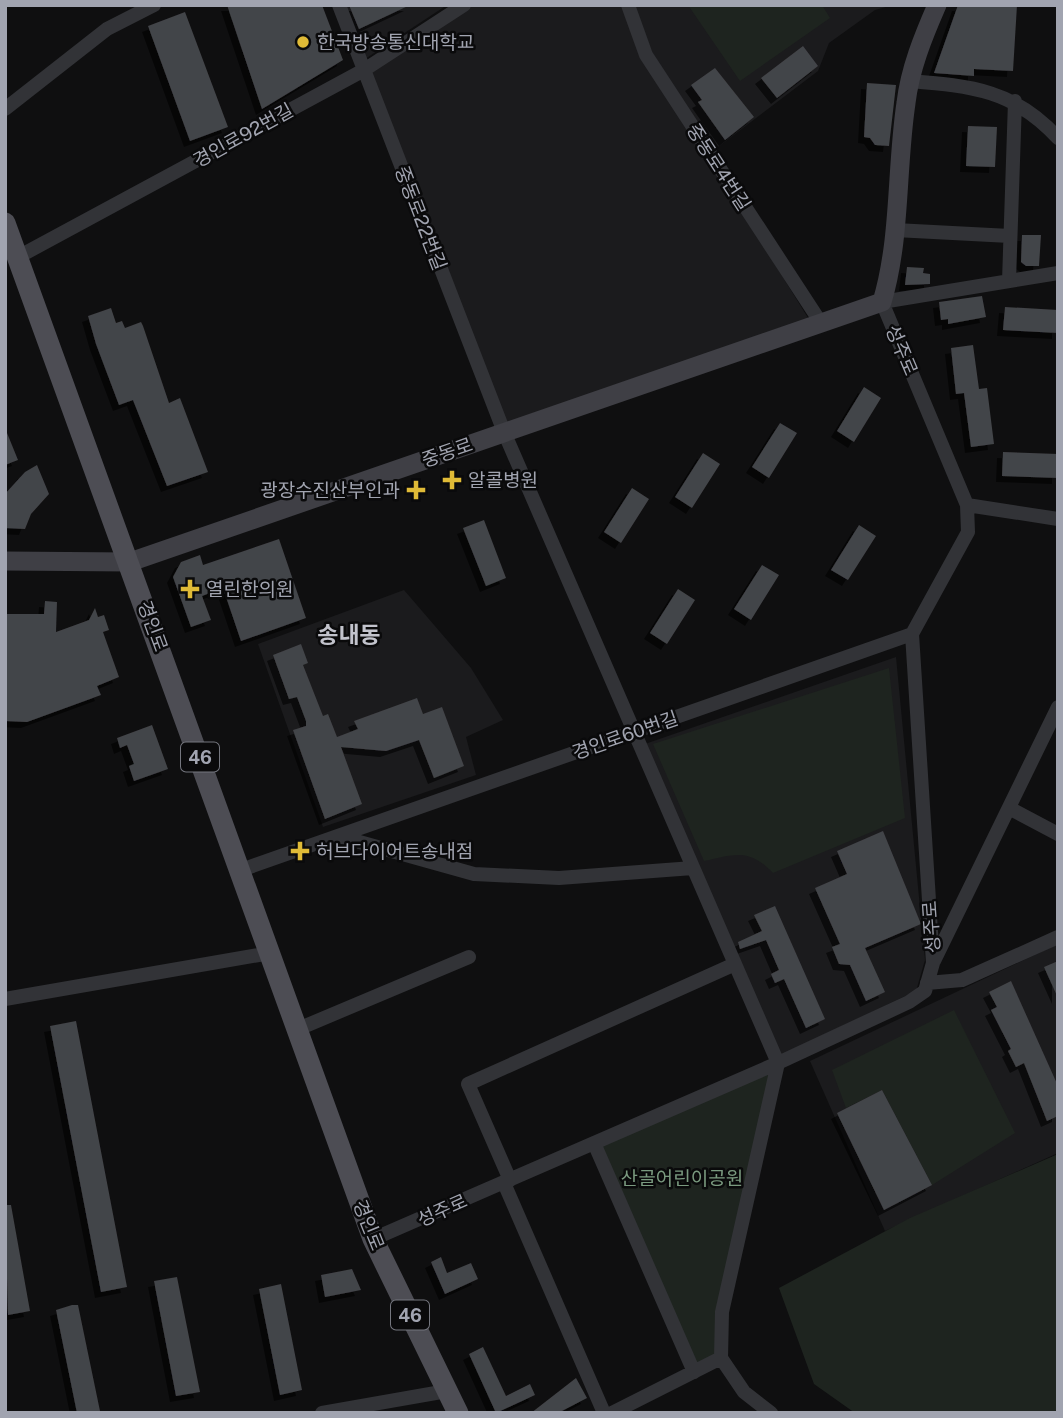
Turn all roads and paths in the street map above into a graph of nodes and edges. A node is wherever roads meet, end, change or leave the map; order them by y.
1 (154, 5) edge
2 (338, 5) edge
3 (464, 5) edge
4 (628, 5) edge
5 (937, 5) edge
6 (363, 69) junction
7 (910, 80) junction
8 (1015, 101) junction
9 (5, 109) edge
10 (1058, 138) edge
11 (5, 223) edge
12 (895, 230) junction
13 (1010, 236) junction
14 (18, 257) junction
15 (1058, 273) edge
16 (1009, 281) junction
17 (881, 302) junction
18 (821, 323) junction
19 (504, 432) junction
20 (967, 505) junction
21 (1058, 519) edge
22 (5, 561) edge
23 (130, 562) junction
24 (912, 634) junction
25 (1058, 707) edge
26 (634, 732) junction
27 (1009, 808) junction
28 (1058, 834) edge
29 (338, 836) junction
30 (693, 868) junction
31 (241, 870) junction
32 (1058, 937) edge
33 (270, 953) junction
34 (468, 957) dead end
35 (933, 963) junction
36 (735, 964) junction
37 (927, 983) junction
38 (5, 999) edge
39 (298, 1029) junction
40 (778, 1063) junction
41 (594, 1143) junction
42 (507, 1181) junction
43 (373, 1239) junction
44 (721, 1358) junction
45 (694, 1372) junction
46 (447, 1391) junction
47 (323, 1413) edge
48 (458, 1413) edge
49 (604, 1413) edge
50 (612, 1413) edge
51 (771, 1413) edge

1 - 9 street
2 - 6 street, 중동로22번길
3 - 6 street, 경인로92번길
4 - 18 street, 중동로4번길
5 - 7 street, 성주로
6 - 14 street, 경인로92번길
6 - 19 street, 중동로22번길
7 - 8 street
7 - 12 street, 성주로
8 - 10 street
8 - 13 street
11 - 14 main road, 경인로 / 46
12 - 13 street
12 - 17 street, 성주로
13 - 16 street
14 - 23 main road, 경인로 / 46
15 - 16 street
16 - 17 street
17 - 18 street, 중동로
17 - 20 street, 성주로
18 - 19 street, 중동로
19 - 23 street, 중동로
19 - 26 street, 중동로22번길
20 - 21 street
20 - 24 street, 성주로
22 - 23 street, 중동로
23 - 31 main road, 경인로 / 46
24 - 26 street, 경인로60번길
24 - 35 street, 성주로
25 - 27 street
26 - 29 street, 경인로60번길
26 - 30 street, 중동로22번길
27 - 28 street
27 - 35 street
29 - 30 street
29 - 31 street, 경인로60번길
30 - 36 street, 중동로22번길
31 - 33 main road, 경인로 / 46
32 - 37 street
33 - 38 street
33 - 39 main road, 경인로 / 46
34 - 39 street
35 - 37 street, 성주로
36 - 40 street, 중동로22번길
36 - 42 street
37 - 40 street, 성주로
39 - 43 main road, 경인로 / 46
40 - 41 street, 성주로
40 - 44 street
41 - 42 street, 성주로
41 - 45 street
42 - 43 street, 성주로
42 - 49 street
43 - 46 main road, 경인로 / 46
44 - 45 street
44 - 51 street
45 - 50 street
46 - 47 street
46 - 48 main road, 경인로 / 46

